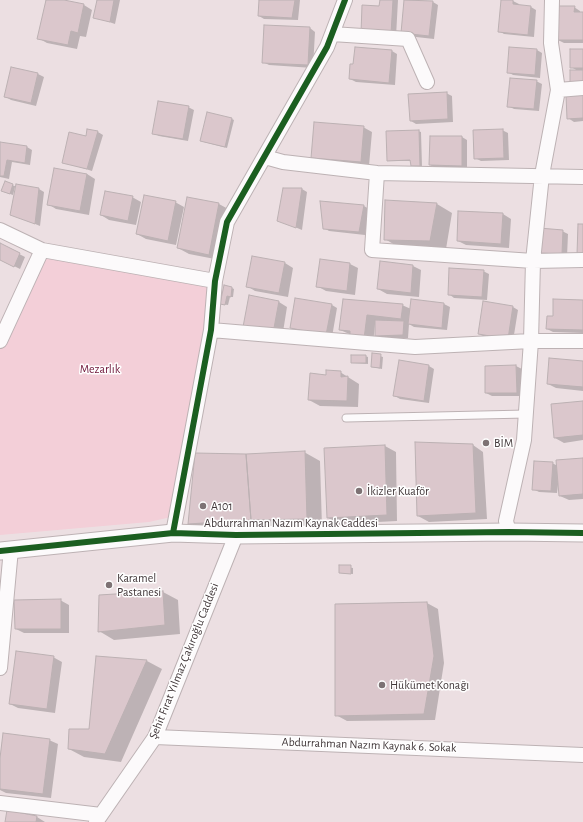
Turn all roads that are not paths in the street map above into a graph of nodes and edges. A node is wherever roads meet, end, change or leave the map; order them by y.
1 (345, 0) edge
2 (552, 0) edge
3 (332, 34) junction
4 (427, 82) dead end
5 (583, 88) edge
6 (558, 90) junction
7 (265, 158) junction
8 (377, 173) junction
9 (542, 175) junction
10 (583, 177) edge
11 (0, 230) edge
12 (42, 250) junction
13 (583, 260) edge
14 (533, 261) junction
15 (215, 281) junction
16 (211, 330) junction
17 (0, 341) edge
18 (531, 341) junction
19 (583, 341) edge
20 (526, 414) junction
21 (346, 418) dead end
22 (509, 532) junction
23 (173, 533) junction
24 (583, 533) edge
25 (236, 535) junction
26 (6, 550) edge
27 (0, 668) edge
28 (155, 737) junction
29 (583, 755) edge
30 (0, 803) edge
31 (98, 818) edge

1 - 3 street
2 - 6 street
3 - 4 street
3 - 7 street
5 - 6 street
6 - 9 street
7 - 8 street
7 - 15 street
8 - 9 street
8 - 14 street
9 - 10 street
9 - 14 street
11 - 12 street
12 - 15 street
12 - 17 street
13 - 14 street
14 - 18 street
15 - 16 street
16 - 18 street
16 - 23 street
18 - 19 street
18 - 20 street
20 - 21 lane
20 - 22 street
22 - 24 street, Abdurrahman Nazım Kaynak Caddesi
22 - 25 street, Abdurrahman Nazım Kaynak Caddesi
23 - 25 street, Abdurrahman Nazım Kaynak Caddesi
23 - 26 street, Abdurrahman Nazım Kaynak Caddesi
25 - 28 street, Şehit Fırat Yılmaz Çakıroğlu Caddesi
26 - 27 street
28 - 29 street, Abdurrahman Nazım Kaynak 6. Sokak
28 - 31 street, Şehit Fırat Yılmaz Çakıroğlu Caddesi
30 - 31 street

